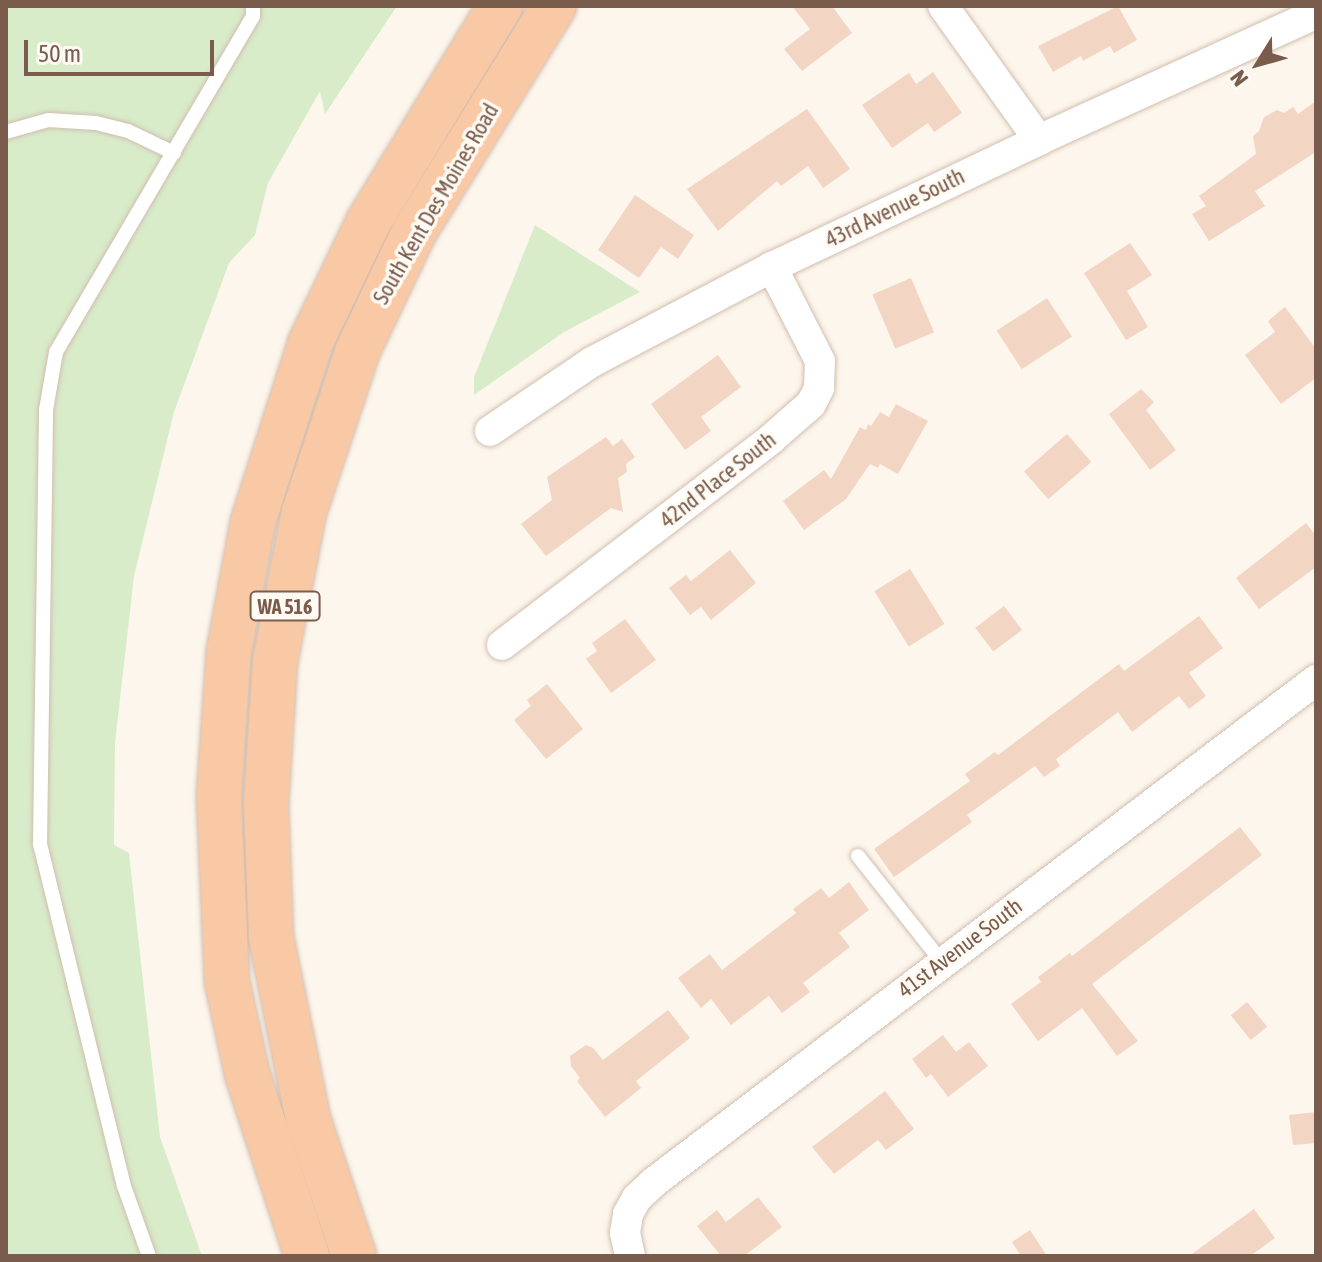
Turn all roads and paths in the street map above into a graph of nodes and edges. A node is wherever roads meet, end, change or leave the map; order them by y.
1 (253, 6) edge
2 (500, 6) edge
3 (554, 6) edge
4 (943, 6) edge
5 (1316, 14) edge
6 (6, 132) edge
7 (1039, 140) junction
8 (174, 153) junction
9 (772, 267) junction
10 (490, 431) dead end
11 (502, 645) dead end
12 (1316, 680) edge
13 (858, 856) dead end
14 (942, 962) junction
15 (628, 1244) edge
16 (149, 1256) edge
17 (307, 1256) edge
18 (354, 1256) edge

1 - 8 lane
2 - 17 highway, WA 516
3 - 18 highway, South Kent Des Moines Road / WA 516
4 - 7 street
5 - 7 street, 43rd Avenue South
6 - 8 lane
7 - 9 street, 43rd Avenue South
8 - 16 lane
9 - 10 street, 43rd Avenue South
9 - 11 street, 42nd Place South
12 - 14 street, 41st Avenue South
13 - 14 lane
14 - 15 street, 41st Avenue South

